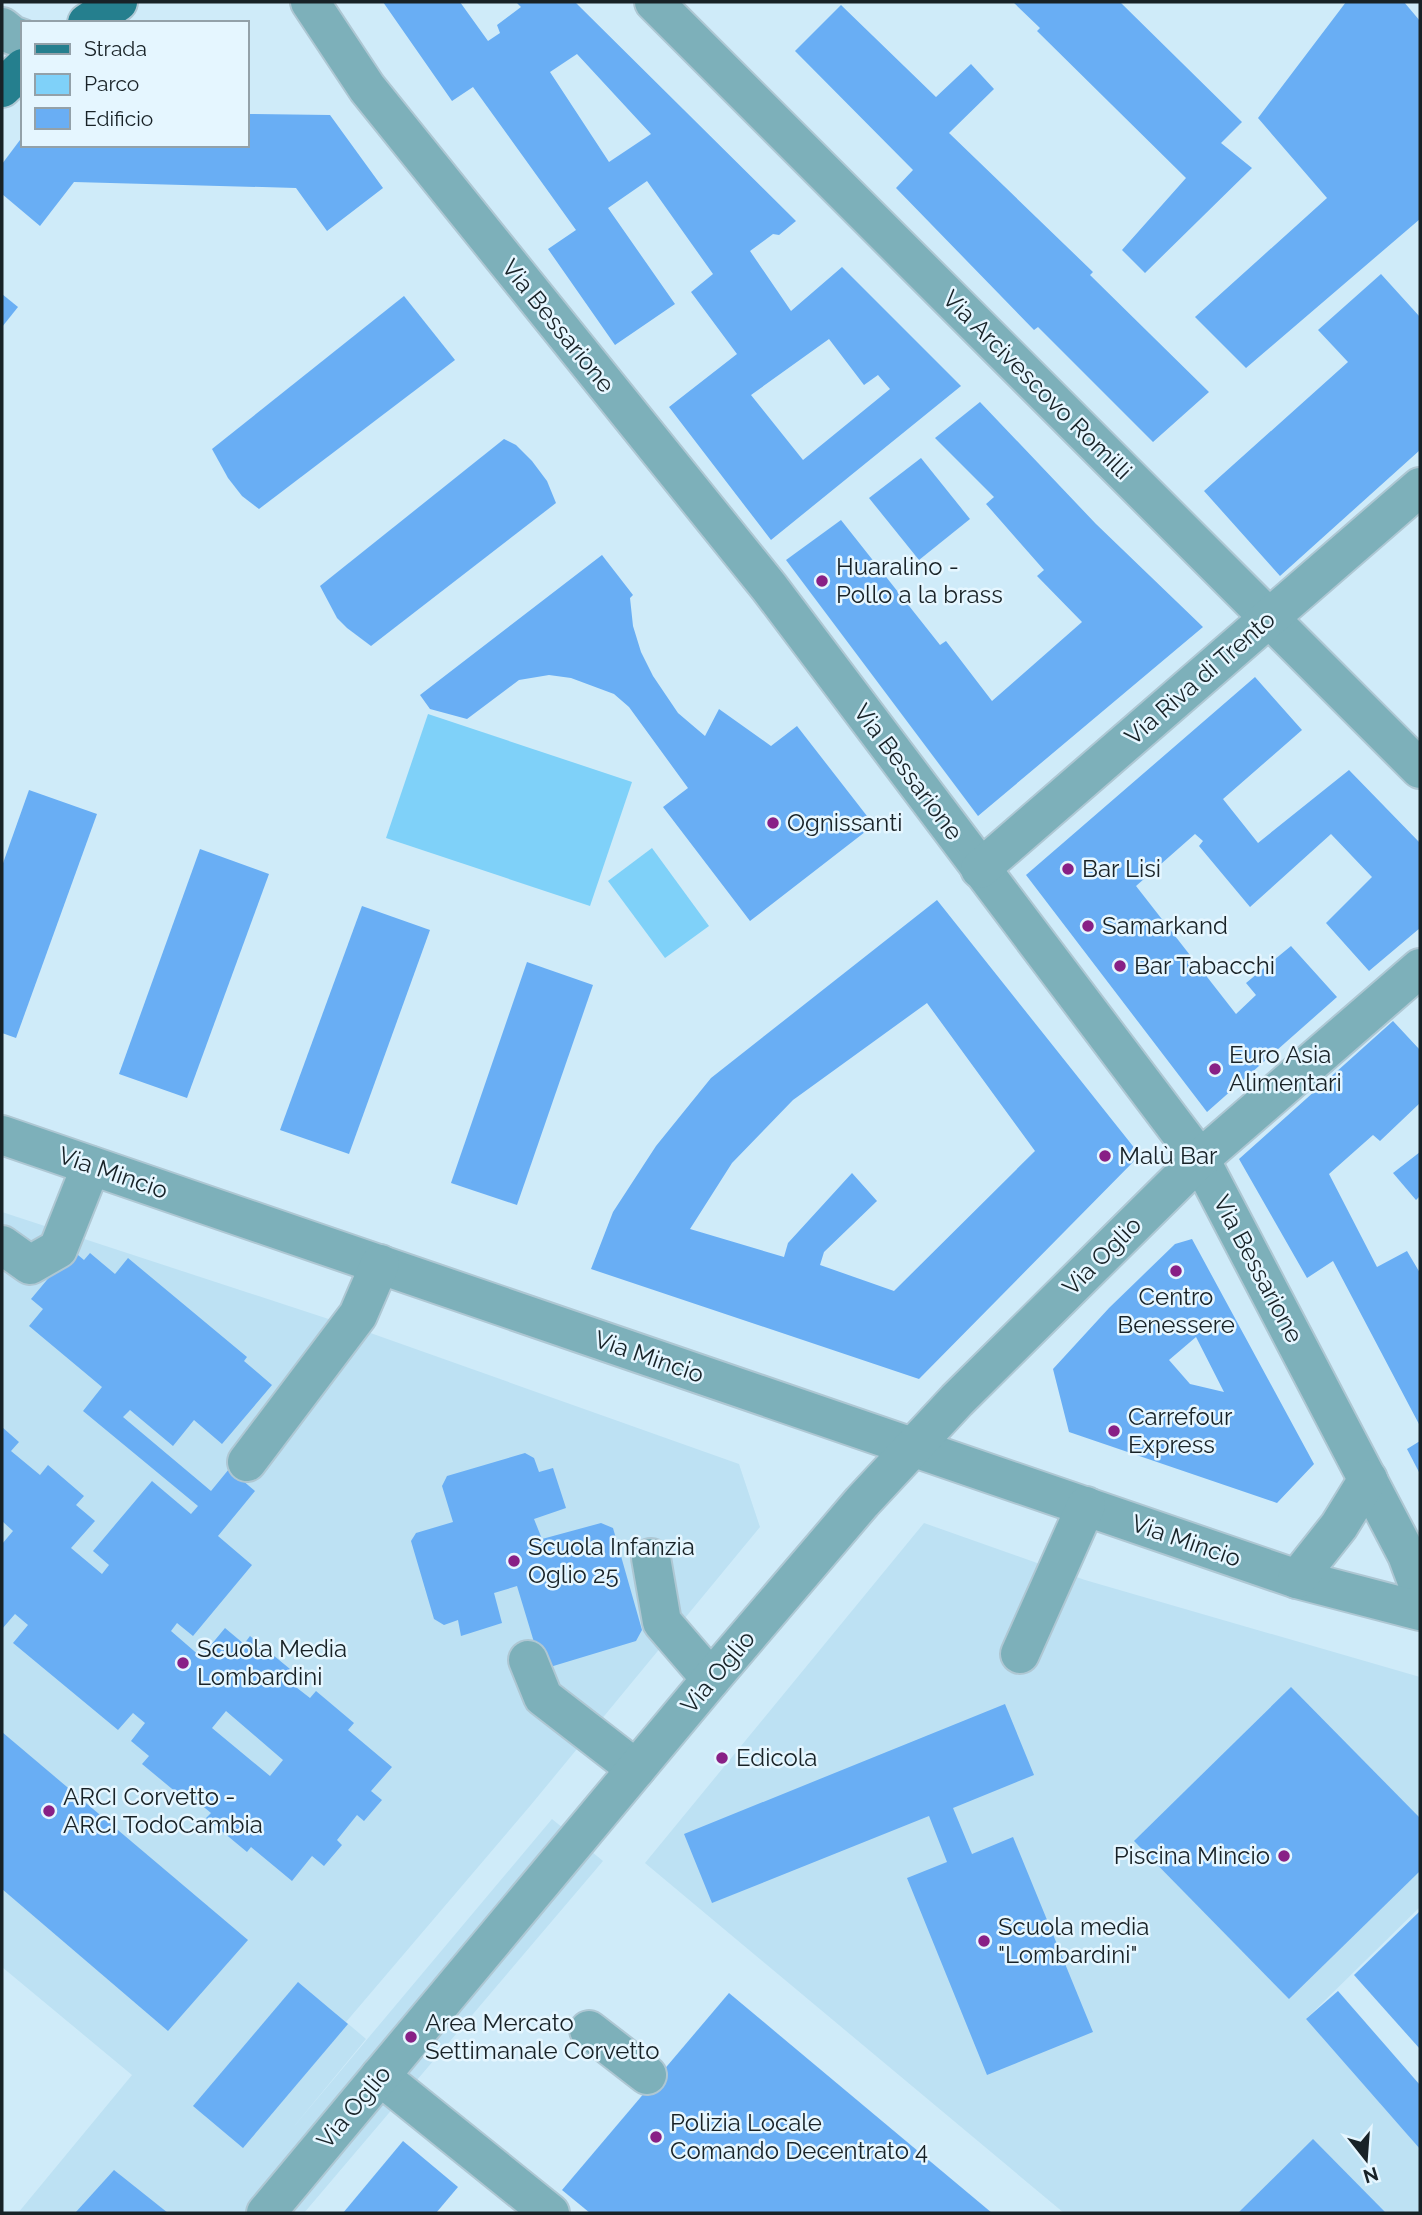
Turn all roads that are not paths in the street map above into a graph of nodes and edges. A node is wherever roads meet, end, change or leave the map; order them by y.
1 (118, 2) edge
2 (654, 2) edge
3 (312, 4) edge
4 (90, 21) edge
5 (2, 27) edge
6 (21, 38) edge
7 (21, 70) edge
8 (2, 88) edge
9 (1420, 487) edge
10 (1270, 618) junction
11 (1420, 769) edge
12 (980, 869) junction
13 (1420, 968) edge
14 (2, 1135) edge
15 (1200, 1159) junction
16 (91, 1166) junction
17 (2, 1245) edge
18 (380, 1264) junction
19 (914, 1447) junction
20 (247, 1462) dead end
21 (1368, 1479) junction
22 (1086, 1506) junction
23 (651, 1558) dead end
24 (1297, 1579) junction
25 (1420, 1590) edge
26 (1420, 1611) edge
27 (1020, 1654) dead end
28 (528, 1660) dead end
29 (711, 1679) junction
30 (636, 1769) junction
31 (589, 2031) dead end
32 (647, 2075) dead end
33 (380, 2076) junction
34 (266, 2213) edge
35 (551, 2213) edge

1 - 4 main road
2 - 10 street, Via Arcivescovo Romilli
3 - 12 street, Via Bessarione
5 - 6 street
7 - 8 main road
9 - 10 street, Via Riva di Trento
10 - 11 street, Via Arcivescovo Romilli
10 - 12 street, Via Riva di Trento
12 - 15 street, Via Bessarione
13 - 15 street, Via Oglio
14 - 16 street, Via Mincio
15 - 19 street, Via Oglio
15 - 21 street, Via Bessarione
16 - 17 street
16 - 18 street, Via Mincio
18 - 19 street, Via Mincio
18 - 20 street
19 - 22 street, Via Mincio
19 - 29 street, Via Oglio
21 - 24 street
21 - 25 street, Via Bessarione
22 - 24 street, Via Mincio
22 - 27 street
23 - 29 street
24 - 26 street, Via Mincio
28 - 30 street
29 - 30 street, Via Oglio
30 - 33 street, Via Oglio
31 - 32 street
33 - 34 street, Via Oglio
33 - 35 street

